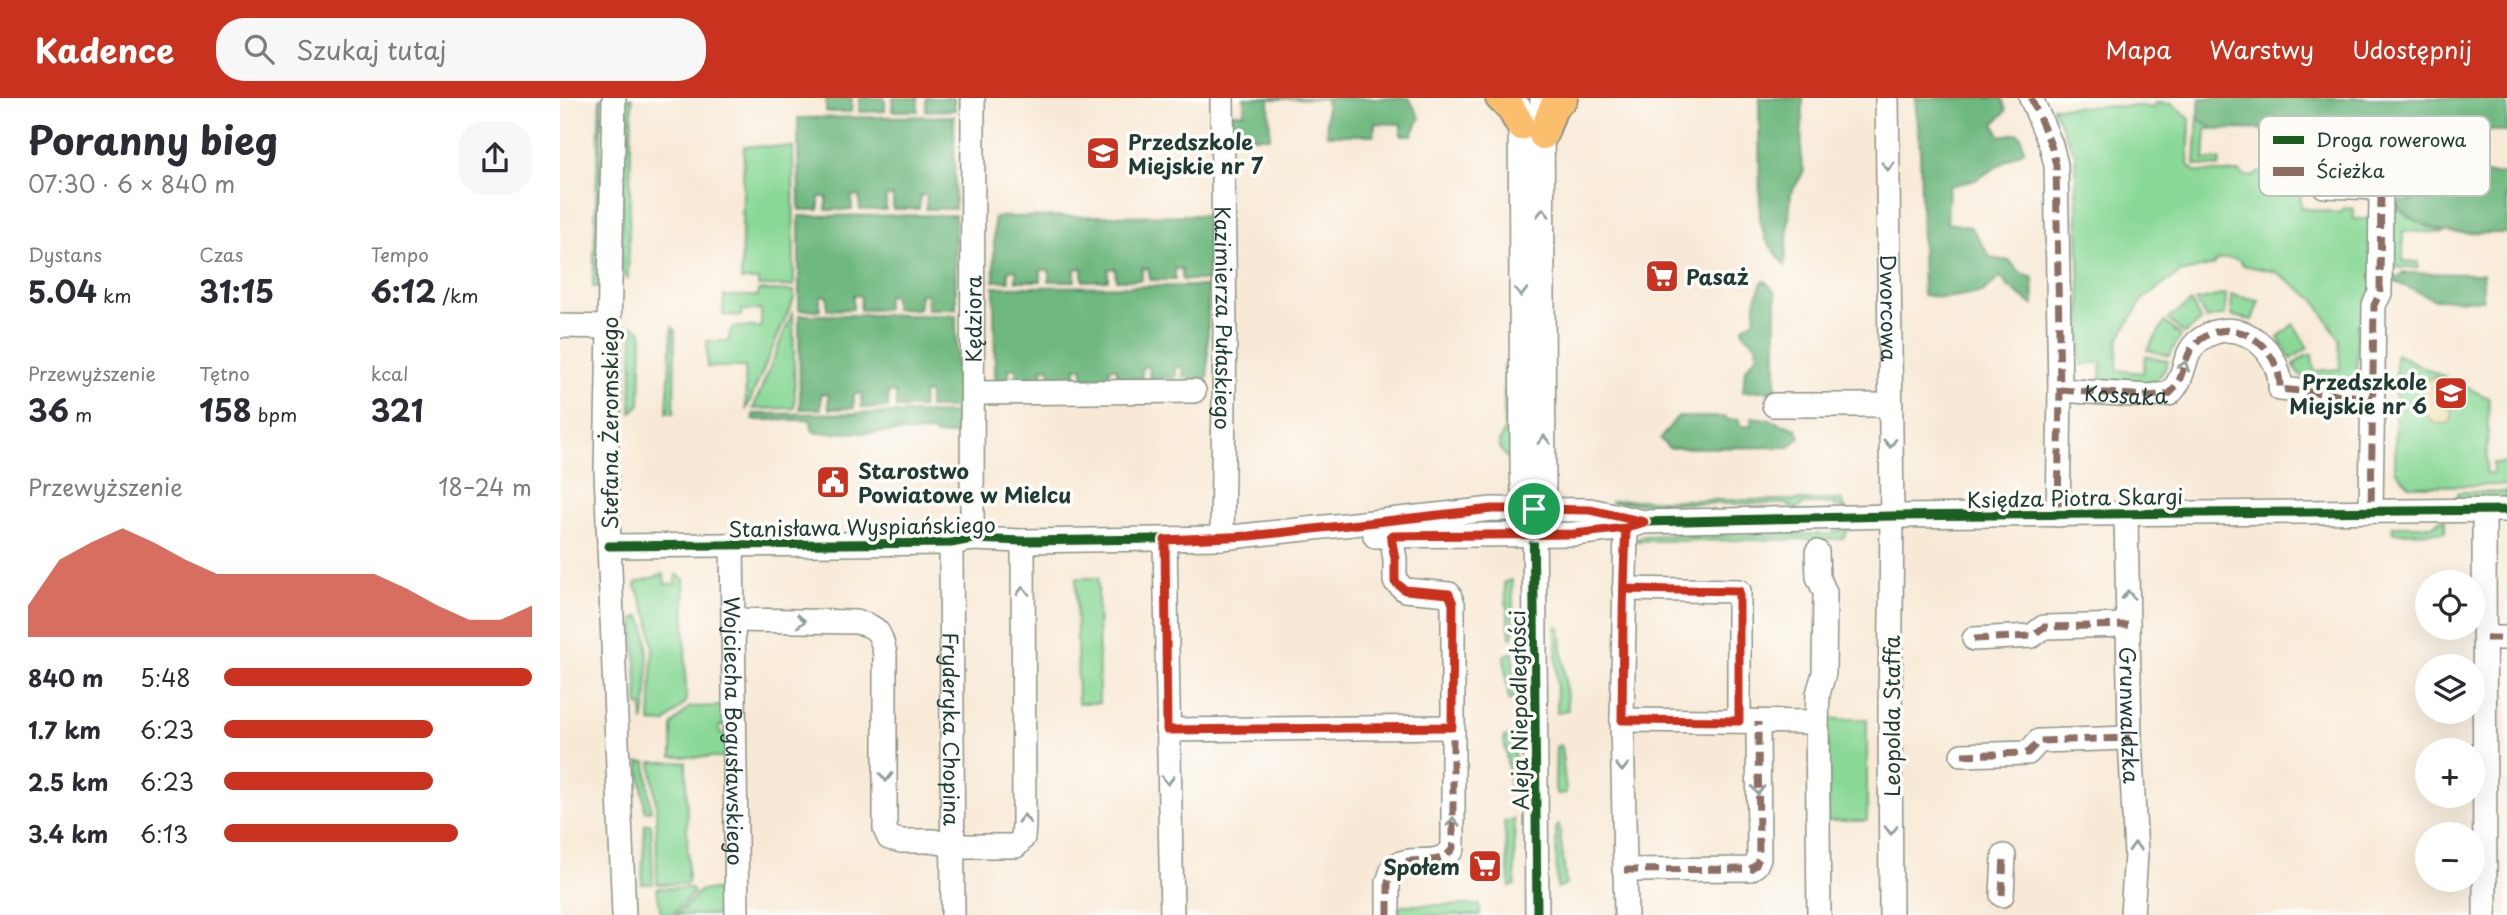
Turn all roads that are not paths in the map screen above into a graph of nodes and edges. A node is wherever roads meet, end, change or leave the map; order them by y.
1 (614, 98) edge
2 (973, 98) edge
3 (1222, 98) edge
4 (1500, 98) edge
5 (1520, 98) edge
6 (1542, 98) edge
7 (1563, 98) edge
8 (1887, 98) edge
9 (2031, 98) edge
10 (1532, 130) junction
11 (2381, 196) edge
12 (560, 326) edge
13 (609, 327) junction
14 (2060, 390) junction
15 (1195, 391) dead end
16 (973, 393) junction
17 (2373, 398) junction
18 (1774, 405) dead end
19 (1889, 405) junction
20 (1534, 507) junction
21 (2484, 510) junction
22 (2507, 510) edge
23 (2371, 511) junction
24 (2058, 515) junction
25 (2126, 515) junction
26 (1892, 516) junction
27 (1635, 525) junction
28 (1534, 535) junction
29 (1250, 536) junction
30 (1391, 536) junction
31 (1222, 538) junction
32 (1165, 540) junction
33 (962, 541) junction
34 (1023, 541) junction
35 (608, 545) junction
36 (732, 545) junction
37 (1817, 552) dead end
38 (1624, 589) junction
39 (733, 621) junction
40 (2128, 625) junction
41 (2496, 638) edge
42 (1973, 639) dead end
43 (1622, 720) junction
44 (1749, 722) junction
45 (1817, 722) junction
46 (1452, 727) junction
47 (1167, 730) junction
48 (2130, 738) junction
49 (1962, 755) dead end
50 (953, 846) junction
51 (2004, 856) dead end
52 (1623, 870) junction
53 (2002, 895) dead end
54 (624, 915) edge
55 (737, 915) edge
56 (953, 915) edge
57 (1172, 915) edge
58 (1388, 915) edge
59 (1537, 915) edge
60 (1626, 915) edge
61 (1819, 915) edge
62 (1891, 915) edge
63 (2132, 915) edge
64 (2484, 915) edge

1 - 13 street, Stefana Żeromskiego
2 - 16 street, Kędziora
3 - 31 street, Kazimierza Pułaskiego
4 - 10 main road
5 - 10 street, Aleja Niepodległości
6 - 10 street, Aleja Niepodległości
7 - 10 main road
8 -> 19 street, Dworcowa
9 - 14 street, Kossaka
10 - 20 street, Aleja Niepodległości
11 - 17 street
12 - 13 street
13 - 35 street, Stefana Żeromskiego
14 -> 17 street, Kossaka
14 - 24 street, Kossaka
15 - 16 street
16 - 33 street, Kędziora
17 - 23 street
18 - 19 street
19 -> 26 street, Dworcowa
20 - 27 street, Księdza Piotra Skargi
20 - 28 street, Aleja Niepodległości
20 - 29 street, Stanisława Wyspiańskiego
21 - 22 street, Księdza Piotra Skargi
21 - 23 street, Księdza Piotra Skargi
21 - 41 street
23 - 25 street, Księdza Piotra Skargi
24 - 25 street, Księdza Piotra Skargi
24 - 26 street, Księdza Piotra Skargi
40 -> 25 street, Grunwaldzka
26 - 27 street, Księdza Piotra Skargi
26 -> 62 street, Leopolda Staffa
27 - 28 street, Księdza Piotra Skargi
27 - 38 street
28 - 30 street, Stanisława Wyspiańskiego
28 - 59 street, Aleja Niepodległości
29 - 30 street, Stanisława Wyspiańskiego
29 - 31 street, Stanisława Wyspiańskiego
30 - 46 street
31 - 32 street, Stanisława Wyspiańskiego
32 - 34 street, Stanisława Wyspiańskiego
32 - 47 street
33 - 34 street, Stanisława Wyspiańskiego
33 - 36 street, Stanisława Wyspiańskiego
33 - 50 street, Fryderyka Chopina
50 -> 34 street
35 - 36 street, Stanisława Wyspiańskiego
35 - 54 street, Stefana Żeromskiego
36 - 39 street, Wojciecha Bogusławskiego
37 - 45 street
38 - 43 street
38 - 44 street
39 -> 50 street
39 - 55 street, Wojciecha Bogusławskiego
40 - 42 street
40 - 48 street, Grunwaldzka
41 - 64 street
43 - 44 street
43 -> 52 street
44 - 45 street
44 -> 52 street
45 - 61 street
46 - 47 street
58 -> 46 street
47 -> 57 street
48 - 49 street
63 -> 48 street, Grunwaldzka
50 - 56 street, Fryderyka Chopina
51 - 53 street
52 - 60 street

